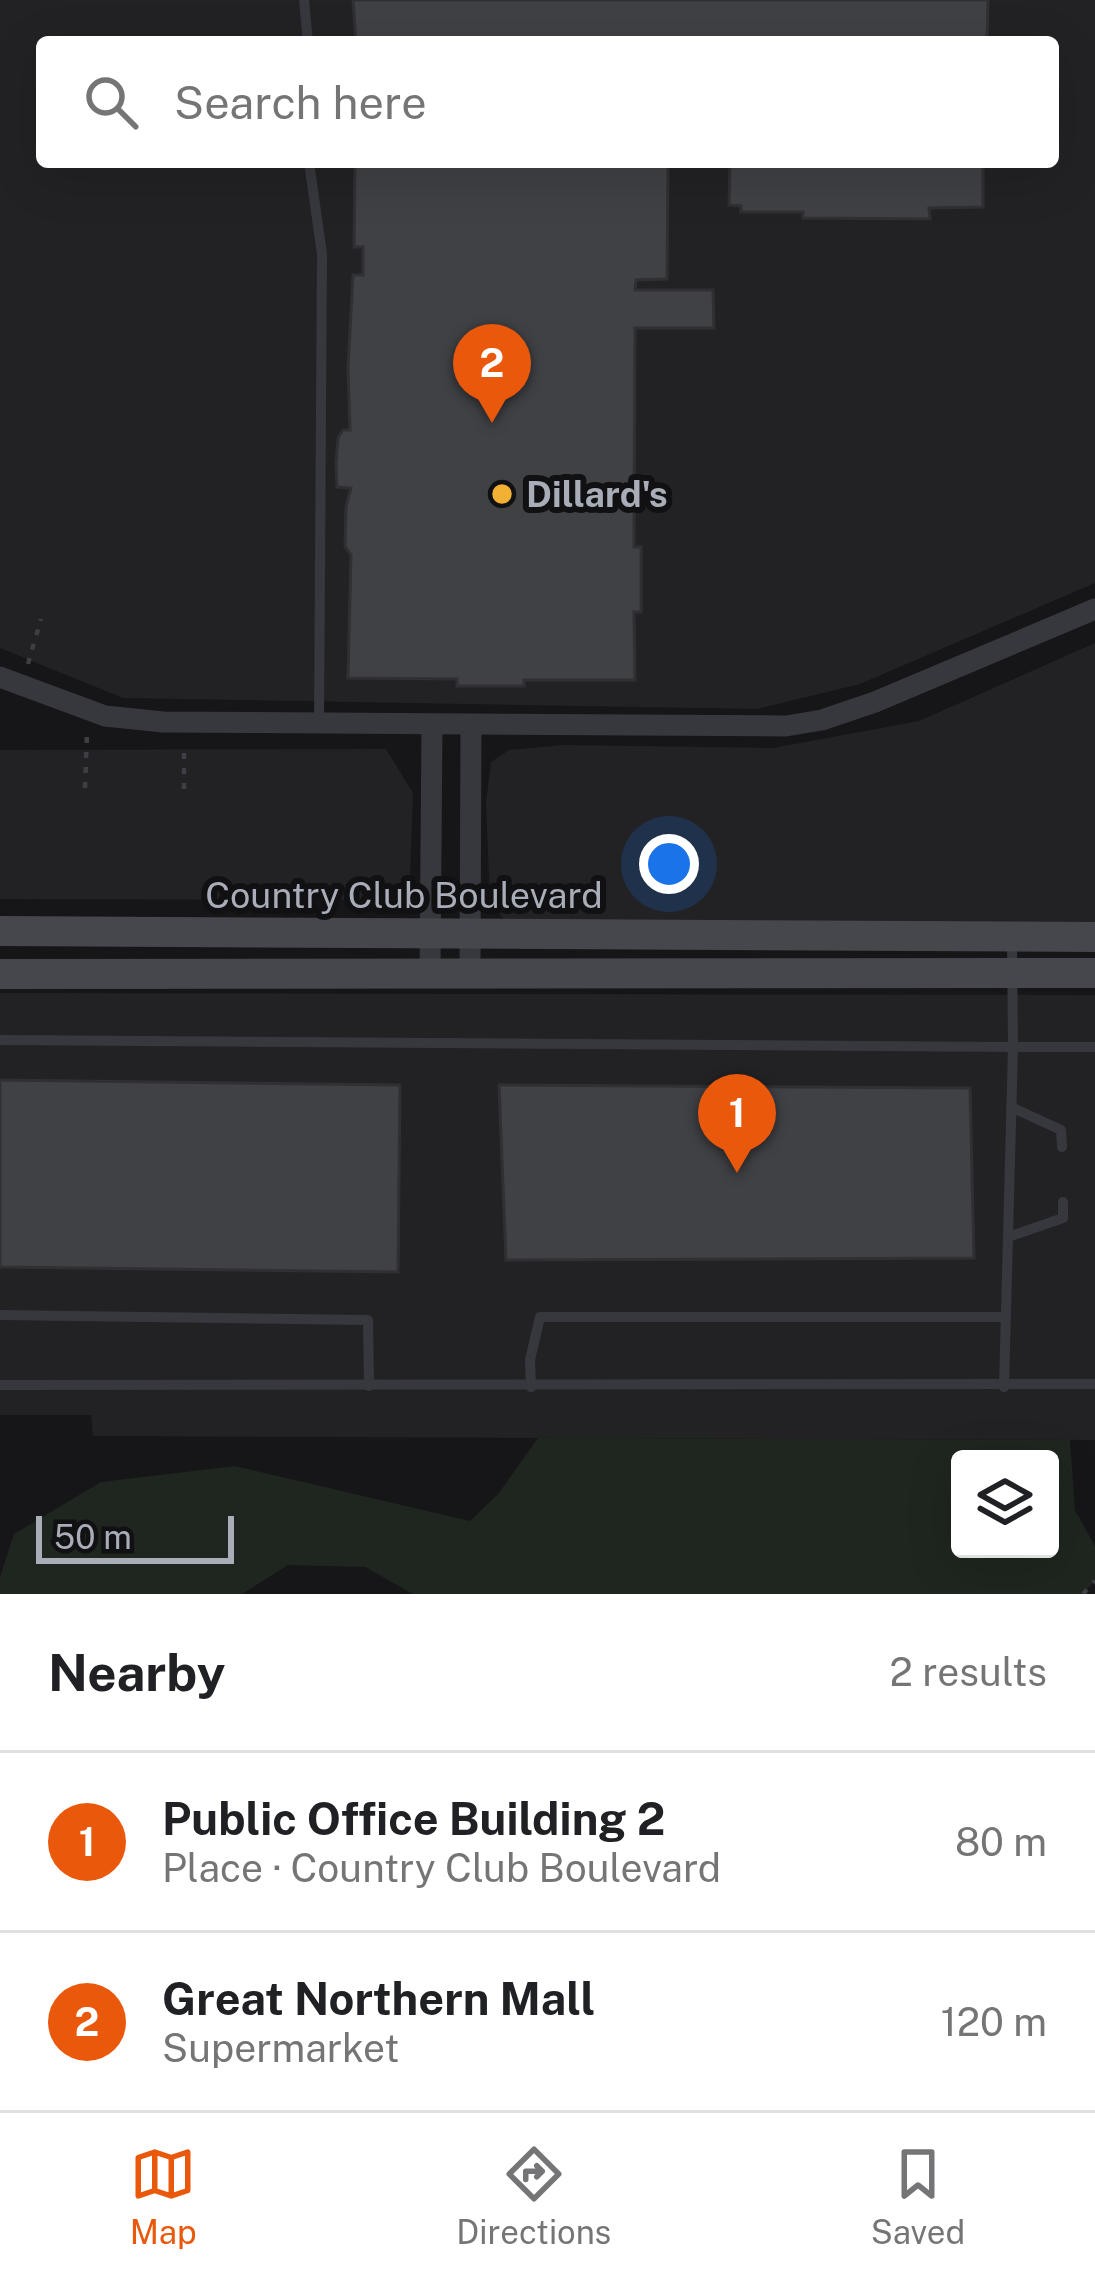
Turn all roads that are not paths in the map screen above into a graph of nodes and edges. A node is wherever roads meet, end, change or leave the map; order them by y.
1 (304, 0) edge
2 (307, 36) edge
3 (310, 168) edge
4 (1095, 609) edge
5 (11, 682) edge
6 (319, 724) junction
7 (432, 725) junction
8 (471, 725) junction
9 (0, 931) edge
10 (430, 934) junction
11 (470, 934) junction
12 (1012, 937) junction
13 (1095, 937) edge
14 (430, 972) junction
15 (1011, 972) junction
16 (470, 973) junction
17 (1095, 973) edge
18 (0, 974) edge
19 (0, 1040) edge
20 (1012, 1047) junction
21 (1095, 1047) edge
22 (1011, 1107) junction
23 (1062, 1147) dead end
24 (1063, 1202) dead end
25 (1008, 1237) junction
26 (0, 1315) edge
27 (1006, 1317) junction
28 (1095, 1384) edge
29 (0, 1385) edge
30 (370, 1386) junction
31 (532, 1387) junction
32 (1004, 1387) junction

1 - 2 lane
3 - 6 lane
4 - 8 street
5 - 6 street
6 - 7 street
7 - 8 street
7 - 10 street
8 - 11 street
9 - 10 street, Country Club Boulevard
10 - 11 street, Country Club Boulevard
10 - 14 street
11 - 12 street, Country Club Boulevard
11 - 16 street
12 - 13 street, Country Club Boulevard
12 - 15 lane
14 - 16 street
14 - 18 street
15 - 16 street
15 - 17 street
15 - 20 lane
19 - 20 lane
20 - 21 lane
20 - 22 lane
22 - 23 lane
22 - 25 lane
24 - 25 lane
25 - 27 lane
26 - 30 lane
27 - 31 lane
27 - 32 lane
28 - 32 lane
29 - 30 lane
30 - 31 lane
31 - 32 lane

